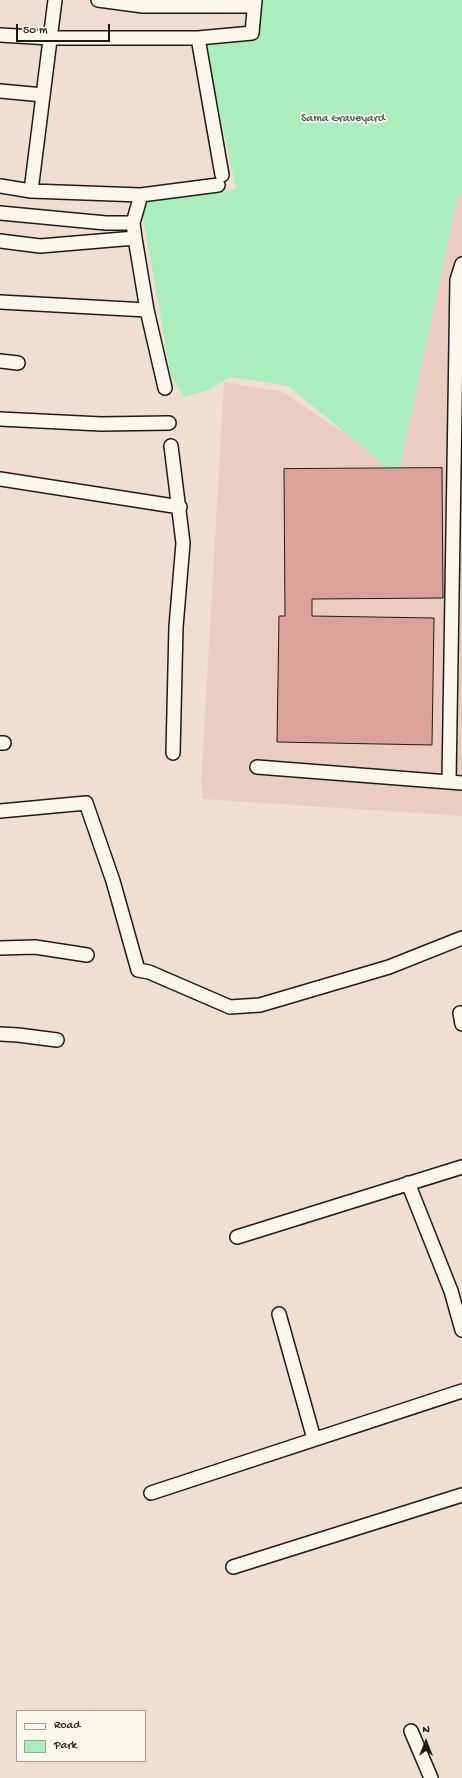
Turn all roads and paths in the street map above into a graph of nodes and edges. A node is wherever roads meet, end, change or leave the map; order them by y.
1 (55, 0) edge
2 (98, 0) edge
3 (255, 3) edge
4 (0, 35) edge
5 (50, 38) junction
6 (198, 38) junction
7 (0, 90) edge
8 (43, 95) junction
9 (0, 186) edge
10 (31, 191) junction
11 (141, 195) junction
12 (0, 214) edge
13 (133, 223) junction
14 (135, 238) junction
15 (0, 241) edge
16 (462, 264) edge
17 (0, 302) edge
18 (147, 310) junction
19 (0, 361) edge
20 (18, 363) dead end
21 (164, 388) dead end
22 (0, 419) edge
23 (169, 423) dead end
24 (171, 446) dead end
25 (0, 479) edge
26 (180, 507) junction
27 (173, 753) dead end
28 (257, 767) dead end
29 (449, 782) junction
30 (462, 783) edge
31 (0, 811) edge
32 (462, 938) edge
33 (0, 948) edge
34 (87, 955) dead end
35 (0, 1034) edge
36 (58, 1040) dead end
37 (462, 1167) edge
38 (408, 1183) junction
39 (237, 1237) dead end
40 (279, 1314) dead end
41 (462, 1330) edge
42 (462, 1390) edge
43 (314, 1439) junction
44 (151, 1493) dead end
45 (462, 1494) edge
46 (233, 1567) dead end
47 (410, 1732) dead end
48 (431, 1778) edge

1 - 5 street
2 - 3 street
3 - 6 street
4 - 5 street
5 - 6 street
5 - 8 street
6 - 11 street
7 - 8 street
8 - 10 street
9 - 10 street
10 - 11 street
11 - 13 street
12 - 13 street
13 - 14 street
14 - 15 street
14 - 18 street
16 - 29 street
17 - 18 street
18 - 21 street
19 - 20 street
22 - 23 street
24 - 26 street
25 - 26 street
26 - 27 street
28 - 29 street
29 - 30 street
31 - 32 street
33 - 34 street
35 - 36 street
37 - 38 street
38 - 39 street
38 - 41 street
40 - 43 street
42 - 43 street
43 - 44 street
45 - 46 street
47 - 48 street

